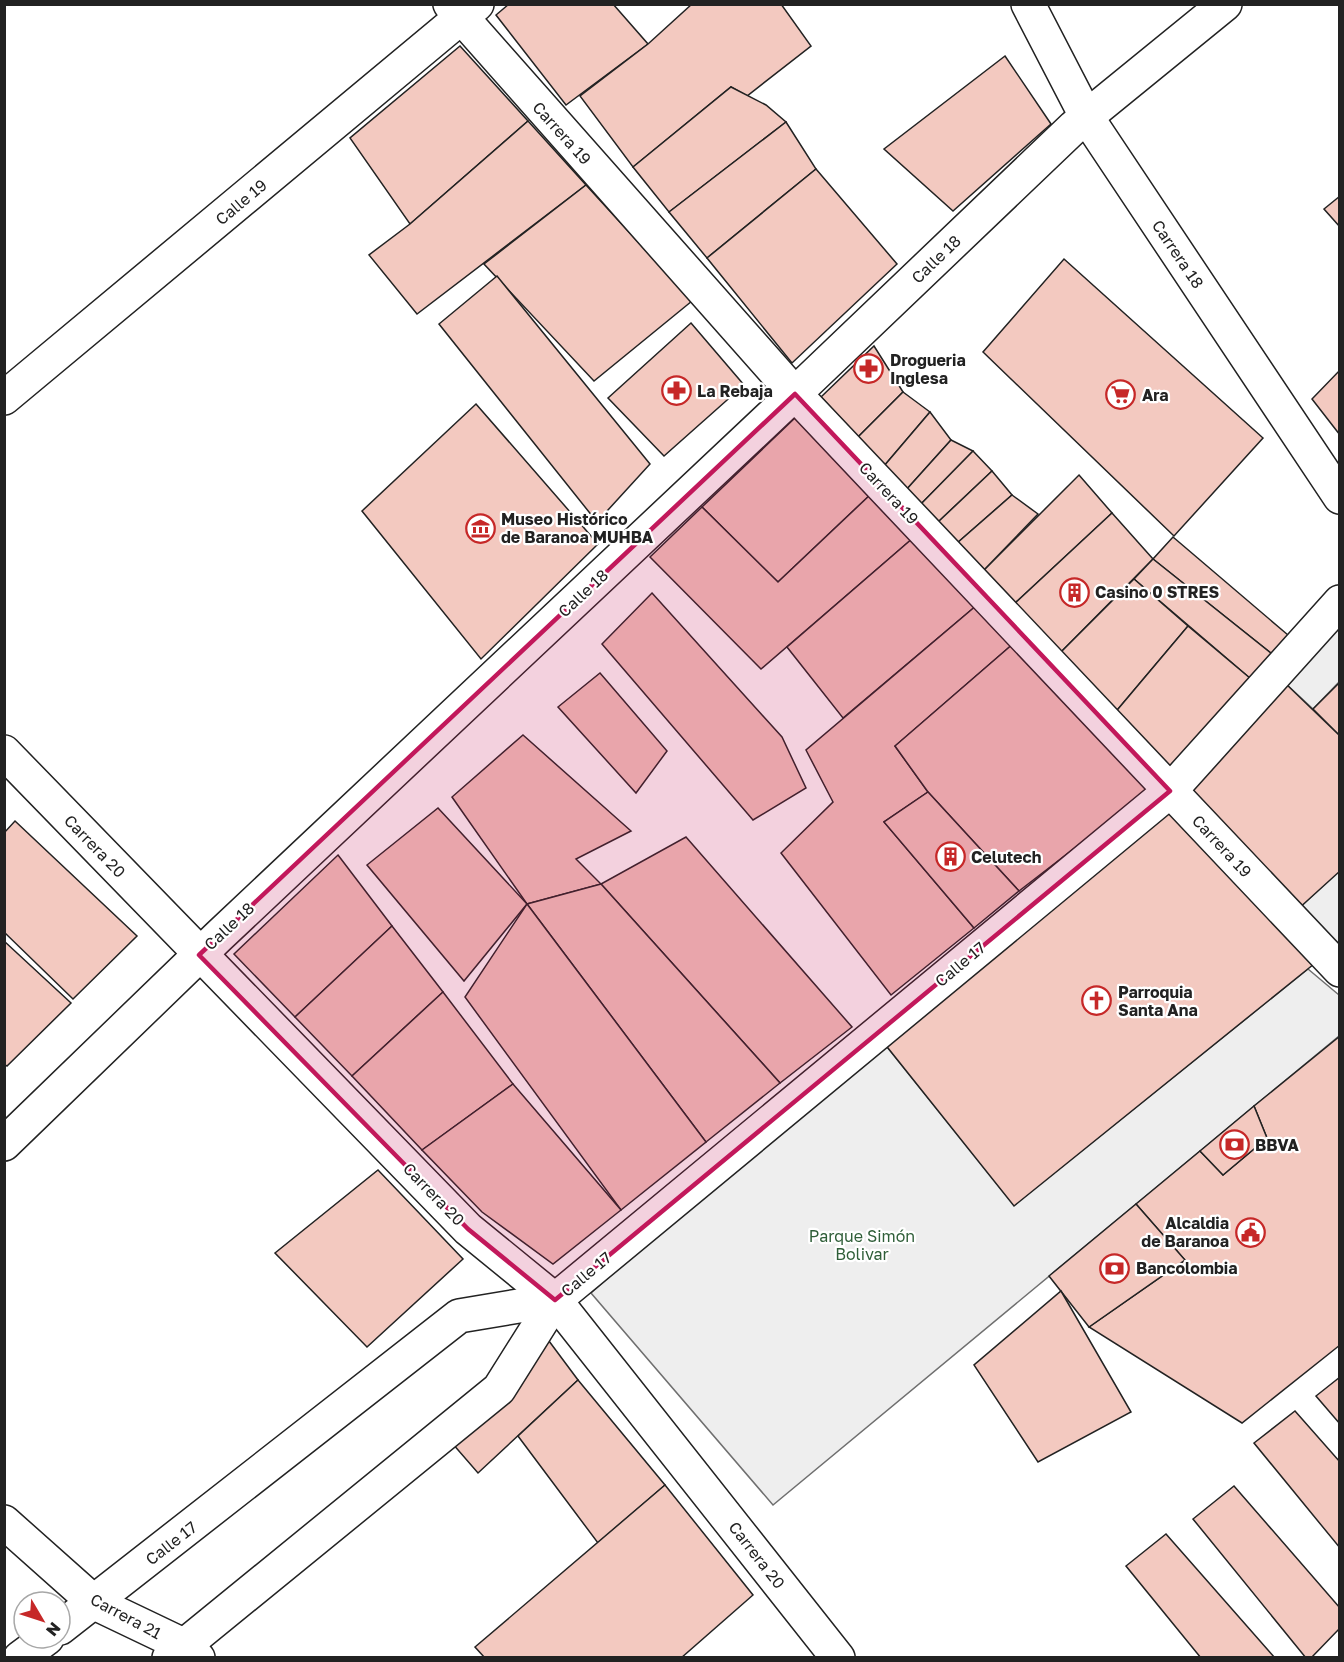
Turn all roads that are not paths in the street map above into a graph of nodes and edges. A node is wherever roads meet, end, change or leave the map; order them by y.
1 (1028, 4) edge
2 (1225, 4) edge
3 (463, 9) edge
4 (1086, 116) junction
5 (795, 394) junction
6 (4, 398) edge
7 (1340, 497) edge
8 (1340, 602) edge
9 (4, 752) edge
10 (1170, 790) junction
11 (199, 955) junction
12 (1340, 970) edge
13 (4, 1144) edge
14 (555, 1300) junction
15 (4, 1522) edge
16 (95, 1603) junction
17 (72, 1619) edge
18 (184, 1654) edge
19 (838, 1658) edge

1 - 4 street, Carrera 18
2 - 4 street, Calle 18
3 - 5 street, Carrera 19
3 - 6 street, Calle 19
4 - 5 street, Calle 18
4 - 7 street, Carrera 18
5 - 10 street, Carrera 19
5 - 11 street, Calle 18
8 - 10 street, Calle 17
9 - 11 street, Carrera 20
10 - 12 street, Carrera 19
10 - 14 street, Calle 17
11 - 13 street, Calle 18
11 - 14 street, Carrera 20
14 - 16 street, Calle 17
14 - 18 street, Calle 17
14 - 19 street, Carrera 20
15 - 16 street, Carrera 21
16 - 17 street, Calle 17
16 - 18 street, Carrera 21

